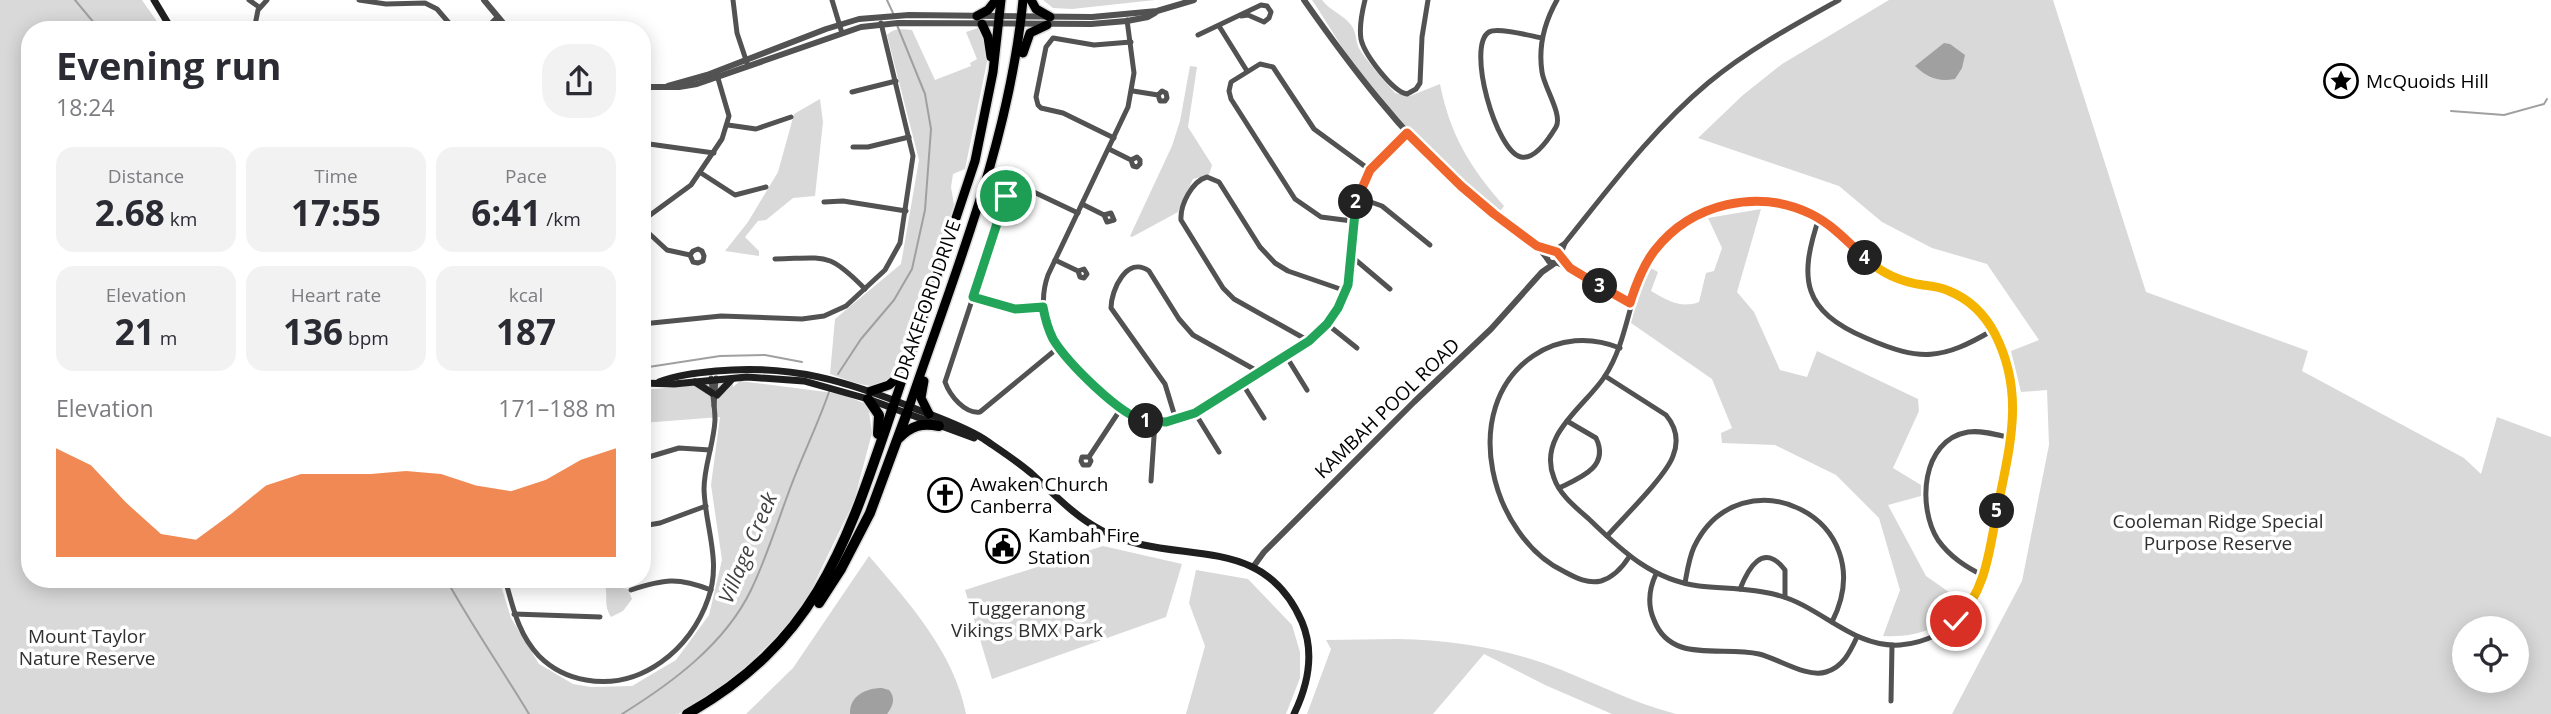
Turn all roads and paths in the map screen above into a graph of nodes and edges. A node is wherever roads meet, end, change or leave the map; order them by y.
1 (154, 0) edge
2 (249, 0) edge
3 (267, 0) edge
4 (359, 0) edge
5 (484, 0) edge
6 (733, 0) edge
7 (832, 0) edge
8 (999, 0) edge
9 (1023, 0) edge
10 (1031, 0) edge
11 (1194, 0) edge
12 (1304, 0) edge
13 (1365, 0) edge
14 (1428, 0) edge
15 (1557, 0) edge
16 (1839, 0) edge
17 (417, 1) edge
18 (260, 7) junction
19 (1241, 16) junction
20 (1127, 18) junction
21 (500, 20) edge
22 (880, 20) junction
23 (979, 20) junction
24 (999, 20) junction
25 (1021, 20) junction
26 (165, 21) edge
27 (255, 21) edge
28 (448, 21) edge
29 (1049, 21) junction
30 (839, 25) junction
31 (1219, 26) junction
32 (842, 33) junction
33 (1198, 35) dead end
34 (1542, 38) junction
35 (1131, 42) junction
36 (747, 63) junction
37 (1016, 65) junction
38 (1247, 71) junction
39 (993, 72) junction
40 (717, 74) junction
41 (895, 81) junction
42 (651, 87) edge
43 (1133, 91) junction
44 (852, 92) dead end
45 (1157, 95) dead end
46 (791, 117) dead end
47 (728, 125) junction
48 (1407, 133) junction
49 (909, 137) junction
50 (1114, 138) junction
51 (651, 144) edge
52 (853, 148) dead end
53 (1109, 149) junction
54 (713, 153) junction
55 (1132, 160) dead end
56 (1370, 170) junction
57 (701, 173) junction
58 (766, 187) dead end
59 (1357, 197) junction
60 (824, 202) dead end
61 (1082, 204) junction
62 (906, 211) junction
63 (651, 213) edge
64 (1078, 213) junction
65 (1104, 215) dead end
66 (1819, 218) junction
67 (1352, 221) junction
68 (651, 235) edge
69 (1566, 243) junction
70 (1430, 245) dead end
71 (1537, 246) junction
72 (1552, 251) junction
73 (690, 255) dead end
74 (1351, 256) junction
75 (1547, 259) junction
76 (775, 260) dead end
77 (1055, 260) junction
78 (1558, 260) junction
79 (1078, 271) dead end
80 (1542, 272) junction
81 (865, 289) junction
82 (1390, 289) dead end
83 (1346, 290) junction
84 (973, 297) junction
85 (1630, 303) junction
86 (1043, 307) junction
87 (651, 323) edge
88 (1327, 324) junction
89 (1993, 330) junction
90 (1309, 341) junction
91 (1059, 348) junction
92 (1357, 348) dead end
93 (1620, 348) junction
94 (928, 351) junction
95 (1286, 356) junction
96 (905, 371) junction
97 (1259, 373) junction
98 (714, 375) junction
99 (1605, 376) junction
100 (736, 377) junction
101 (651, 382) edge
102 (659, 382) junction
103 (693, 382) junction
104 (1242, 383) junction
105 (1307, 390) dead end
106 (714, 394) junction
107 (869, 395) junction
108 (894, 404) junction
109 (908, 409) junction
110 (1120, 410) junction
111 (1195, 413) junction
112 (929, 414) junction
113 (1264, 418) dead end
114 (1176, 420) junction
115 (1567, 421) junction
116 (1155, 422) junction
117 (939, 426) junction
118 (2011, 438) junction
119 (897, 440) junction
120 (994, 446) junction
121 (710, 450) junction
122 (1219, 452) dead end
123 (651, 456) edge
124 (876, 456) junction
125 (1089, 457) dead end
126 (1151, 481) dead end
127 (1559, 488) junction
128 (706, 506) junction
129 (651, 524) edge
130 (1607, 537) junction
131 (1629, 557) junction
132 (1253, 567) junction
133 (1656, 573) junction
134 (1984, 576) junction
135 (1685, 583) junction
136 (651, 585) edge
137 (507, 588) edge
138 (639, 588) edge
139 (1740, 589) junction
140 (631, 590) dead end
141 (711, 590) junction
142 (1785, 597) junction
143 (514, 614) junction
144 (600, 617) dead end
145 (1832, 622) junction
146 (1857, 637) junction
147 (1892, 645) junction
148 (1891, 701) dead end
149 (687, 714) edge
150 (699, 714) edge
151 (1294, 714) edge

1 - 26 main road
2 - 18 street
3 - 18 street
4 - 17 street
5 - 21 street
6 - 36 street
7 - 30 street
8 - 23 highway
8 - 24 highway, DRAKEFORD DRIVE
9 - 25 highway, DRAKEFORD DRIVE
10 - 29 highway
11 - 20 street
12 - 48 street
13 - 14 street
15 - 34 street
16 - 69 street
17 - 28 street
18 - 27 street
19 - 19 street
19 - 31 street
20 - 29 street
20 - 35 street
22 - 23 street
22 - 30 street
22 - 32 street
22 - 41 street
23 - 24 street
23 - 39 highway
24 - 25 street
24 - 39 highway, DRAKEFORD DRIVE
25 - 29 street
25 - 37 highway, DRAKEFORD DRIVE
29 - 37 highway
30 - 32 street
30 - 36 street
31 - 33 street
31 - 38 street
32 - 36 street
34 - 34 street
35 - 43 street
35 - 50 street
36 - 40 street
37 - 94 highway, DRAKEFORD DRIVE
38 - 56 street
38 - 67 street
39 - 96 highway, DRAKEFORD DRIVE
40 - 42 street
40 - 47 street
41 - 44 street
41 - 49 street
43 - 45 street
43 - 50 street
46 - 47 street
47 - 54 street
48 - 56 street
48 - 71 street
49 - 52 street
49 - 62 street
50 - 53 street
51 - 54 street
53 - 55 street
53 - 61 street
54 - 57 street
56 - 59 street
57 - 58 street
57 - 63 street
59 - 67 street
59 - 70 street
60 - 62 street
61 - 64 street
61 - 65 street
62 - 81 street
64 - 77 street
64 - 84 street
66 - 85 street
66 - 89 street
66 - 89 street
67 - 74 street
68 - 73 street
69 - 72 street
69 - 78 street
71 - 72 street
71 - 75 street
72 - 75 street, KAMBAH POOL ROAD
72 - 78 street
74 - 82 street
74 - 83 street
75 - 78 street
75 - 80 street, KAMBAH POOL ROAD
76 - 81 street
77 - 79 street
77 - 86 street
78 - 80 street, KAMBAH POOL ROAD
78 - 85 street
80 - 132 street, KAMBAH POOL ROAD
81 - 87 street
83 - 88 street
83 - 90 street
84 - 86 street
84 - 91 street
85 - 93 street
86 - 91 street
88 - 90 street
88 - 92 street
89 - 118 street
90 - 95 street
91 - 110 street
93 - 99 street
93 - 131 street
94 - 109 highway, DRAKEFORD DRIVE
94 - 112 highway
95 - 97 street
95 - 105 street
96 - 107 highway
96 - 108 highway, DRAKEFORD DRIVE
97 - 104 street
97 - 114 street
98 - 100 main road
98 - 102 main road
98 - 103 main road
98 - 106 street
98 - 107 main road
99 - 115 street
99 - 130 street
100 - 106 main road
100 - 107 main road
101 - 102 main road
102 - 103 main road
103 - 106 main road
104 - 111 street
104 - 113 street
106 - 121 street
107 - 108 main road
107 - 124 highway
108 - 109 main road
108 - 124 highway
109 - 112 main road
109 - 117 main road
109 - 119 highway
110 - 116 street
110 - 125 street
111 - 114 street
111 - 122 street
112 - 120 main road
114 - 116 street
115 - 127 street
115 - 127 street
116 - 126 street
117 - 119 highway
117 - 120 main road
118 - 134 street
118 - 134 street
119 - 150 highway
120 - 132 main road
121 - 123 street
121 - 128 street
124 - 149 highway
127 - 130 street
128 - 129 street
128 - 141 street
130 - 131 street
131 - 133 street
132 - 151 main road
133 - 135 street
133 - 146 street
134 - 147 street
135 - 139 street
135 - 145 street
136 - 141 street
137 - 143 street
138 - 140 street
139 - 142 street
139 - 142 street
141 - 143 street
142 - 145 street
143 - 144 street
145 - 146 street
146 - 147 street
147 - 148 street

